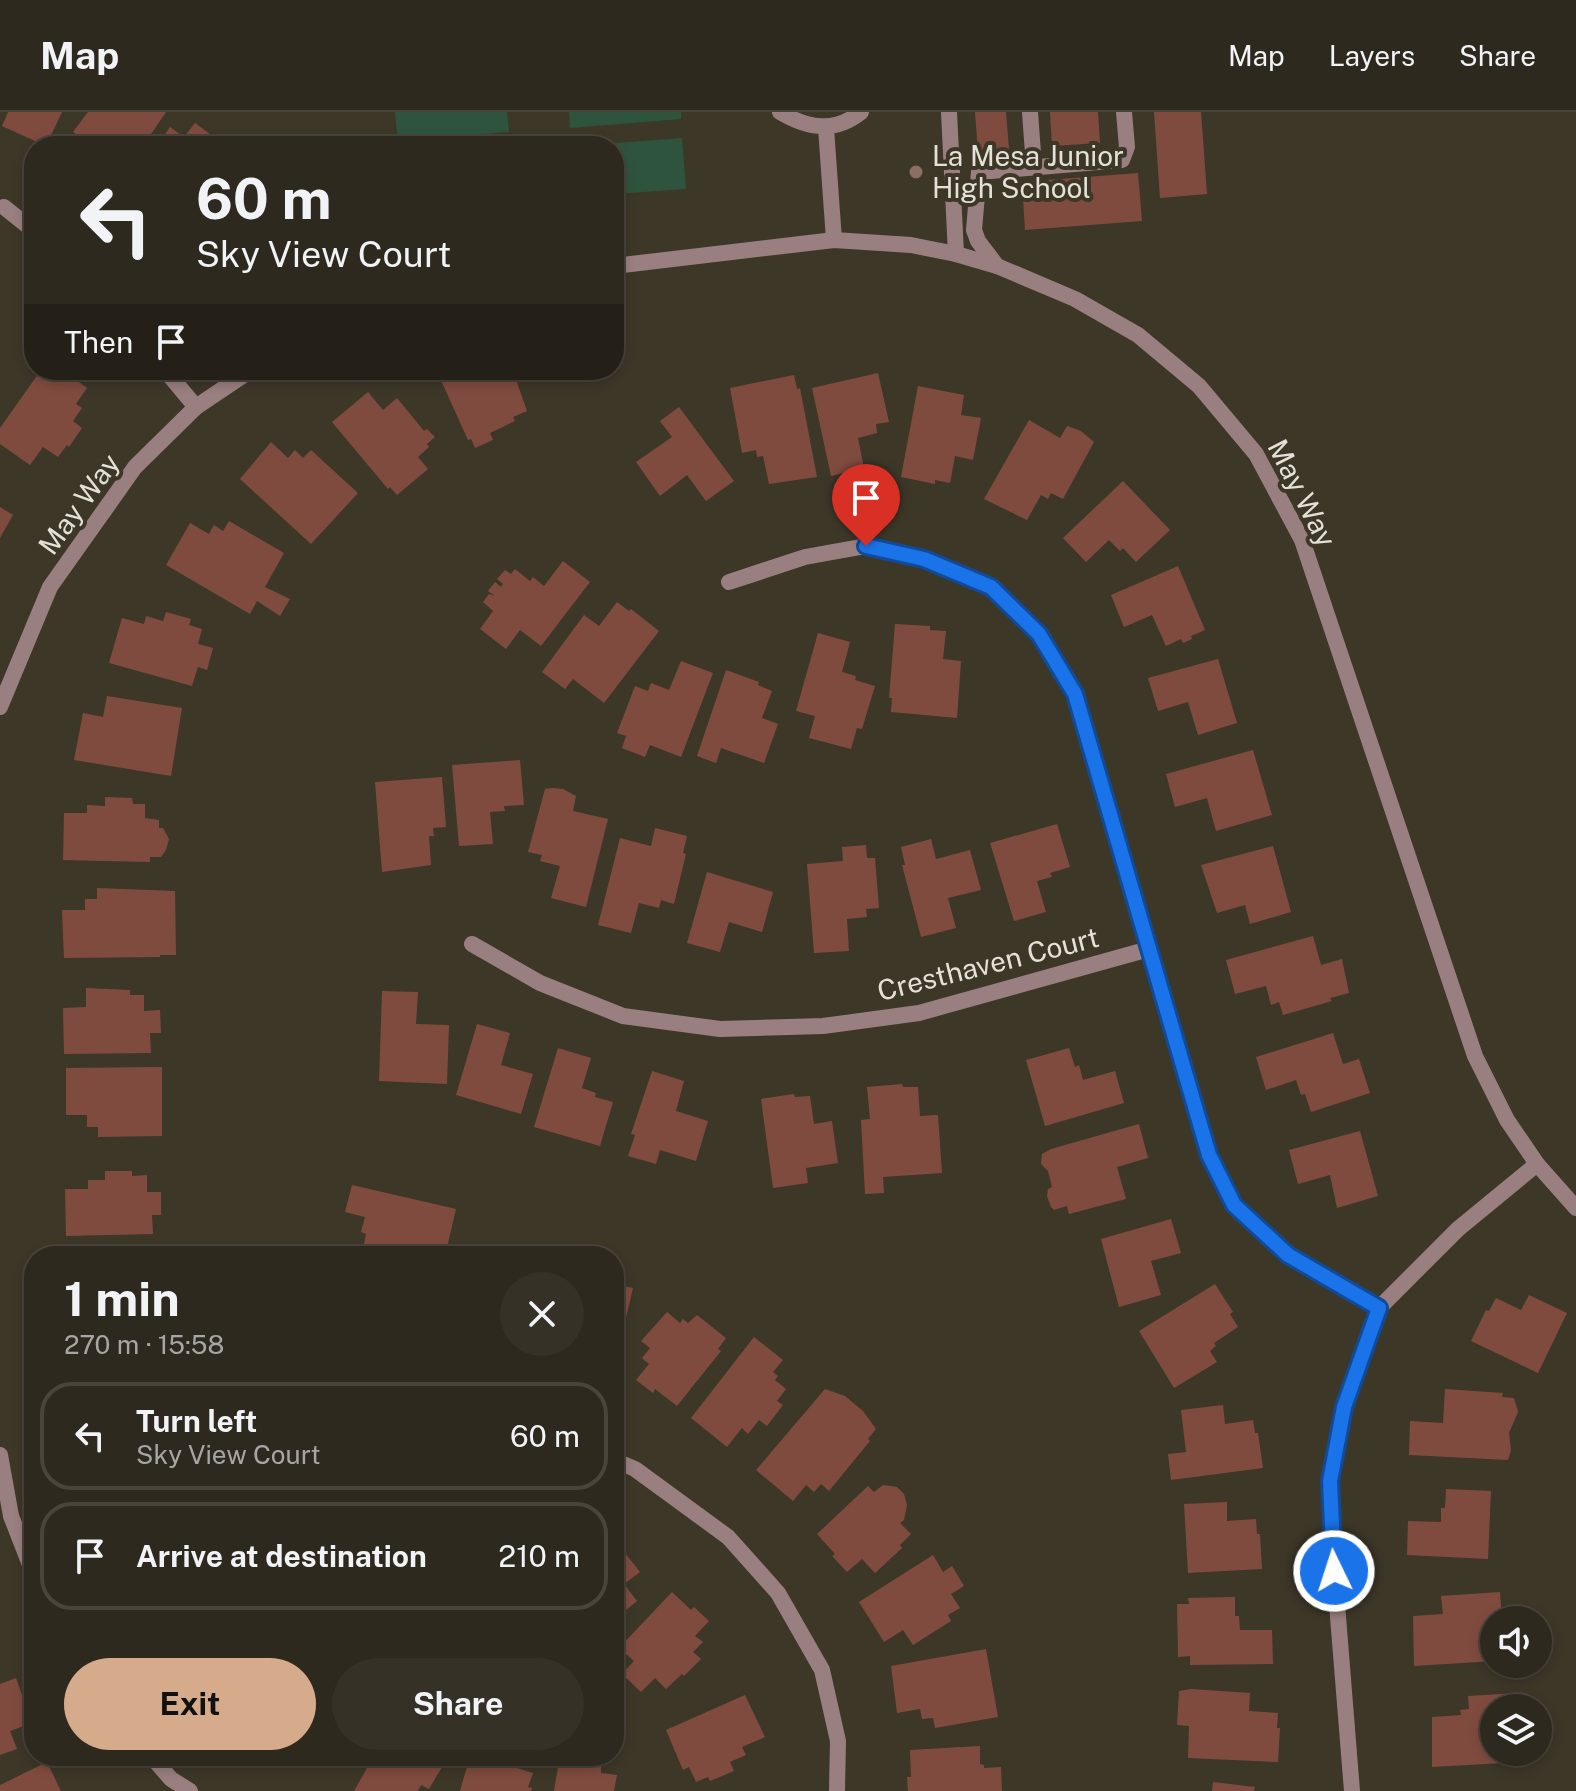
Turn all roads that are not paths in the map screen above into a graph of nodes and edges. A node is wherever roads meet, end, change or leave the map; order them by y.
1 (780, 112) edge
2 (861, 112) edge
3 (949, 112) edge
4 (1030, 112) edge
5 (1124, 112) edge
6 (826, 128) junction
7 (1034, 167) junction
8 (4, 207) dead end
9 (24, 223) edge
10 (834, 240) junction
11 (956, 254) junction
12 (624, 265) edge
13 (997, 266) junction
14 (173, 380) edge
15 (236, 380) edge
16 (196, 407) junction
17 (729, 582) dead end
18 (0, 707) edge
19 (472, 944) dead end
20 (1149, 949) junction
21 (1537, 1164) junction
22 (1576, 1208) edge
23 (1379, 1308) junction
24 (0, 1455) edge
25 (624, 1464) edge
26 (24, 1549) edge
27 (160, 1766) edge
28 (190, 1791) edge
29 (837, 1791) edge
30 (1352, 1791) edge

1 - 6 street
2 - 6 street
3 - 11 street
4 - 7 street
5 - 7 street
6 - 10 street
7 - 13 street
8 - 9 street
10 - 11 street, May Way
10 - 12 street, May Way
11 - 13 street, May Way
13 - 21 street, May Way
14 - 16 street
15 - 16 street, May Way
16 - 18 street, May Way
17 - 20 street
19 - 20 street, Cresthaven Court
20 - 23 street
21 - 22 street, May Way
21 - 23 street
23 - 30 street
24 - 26 street
25 - 29 street
27 - 28 street

